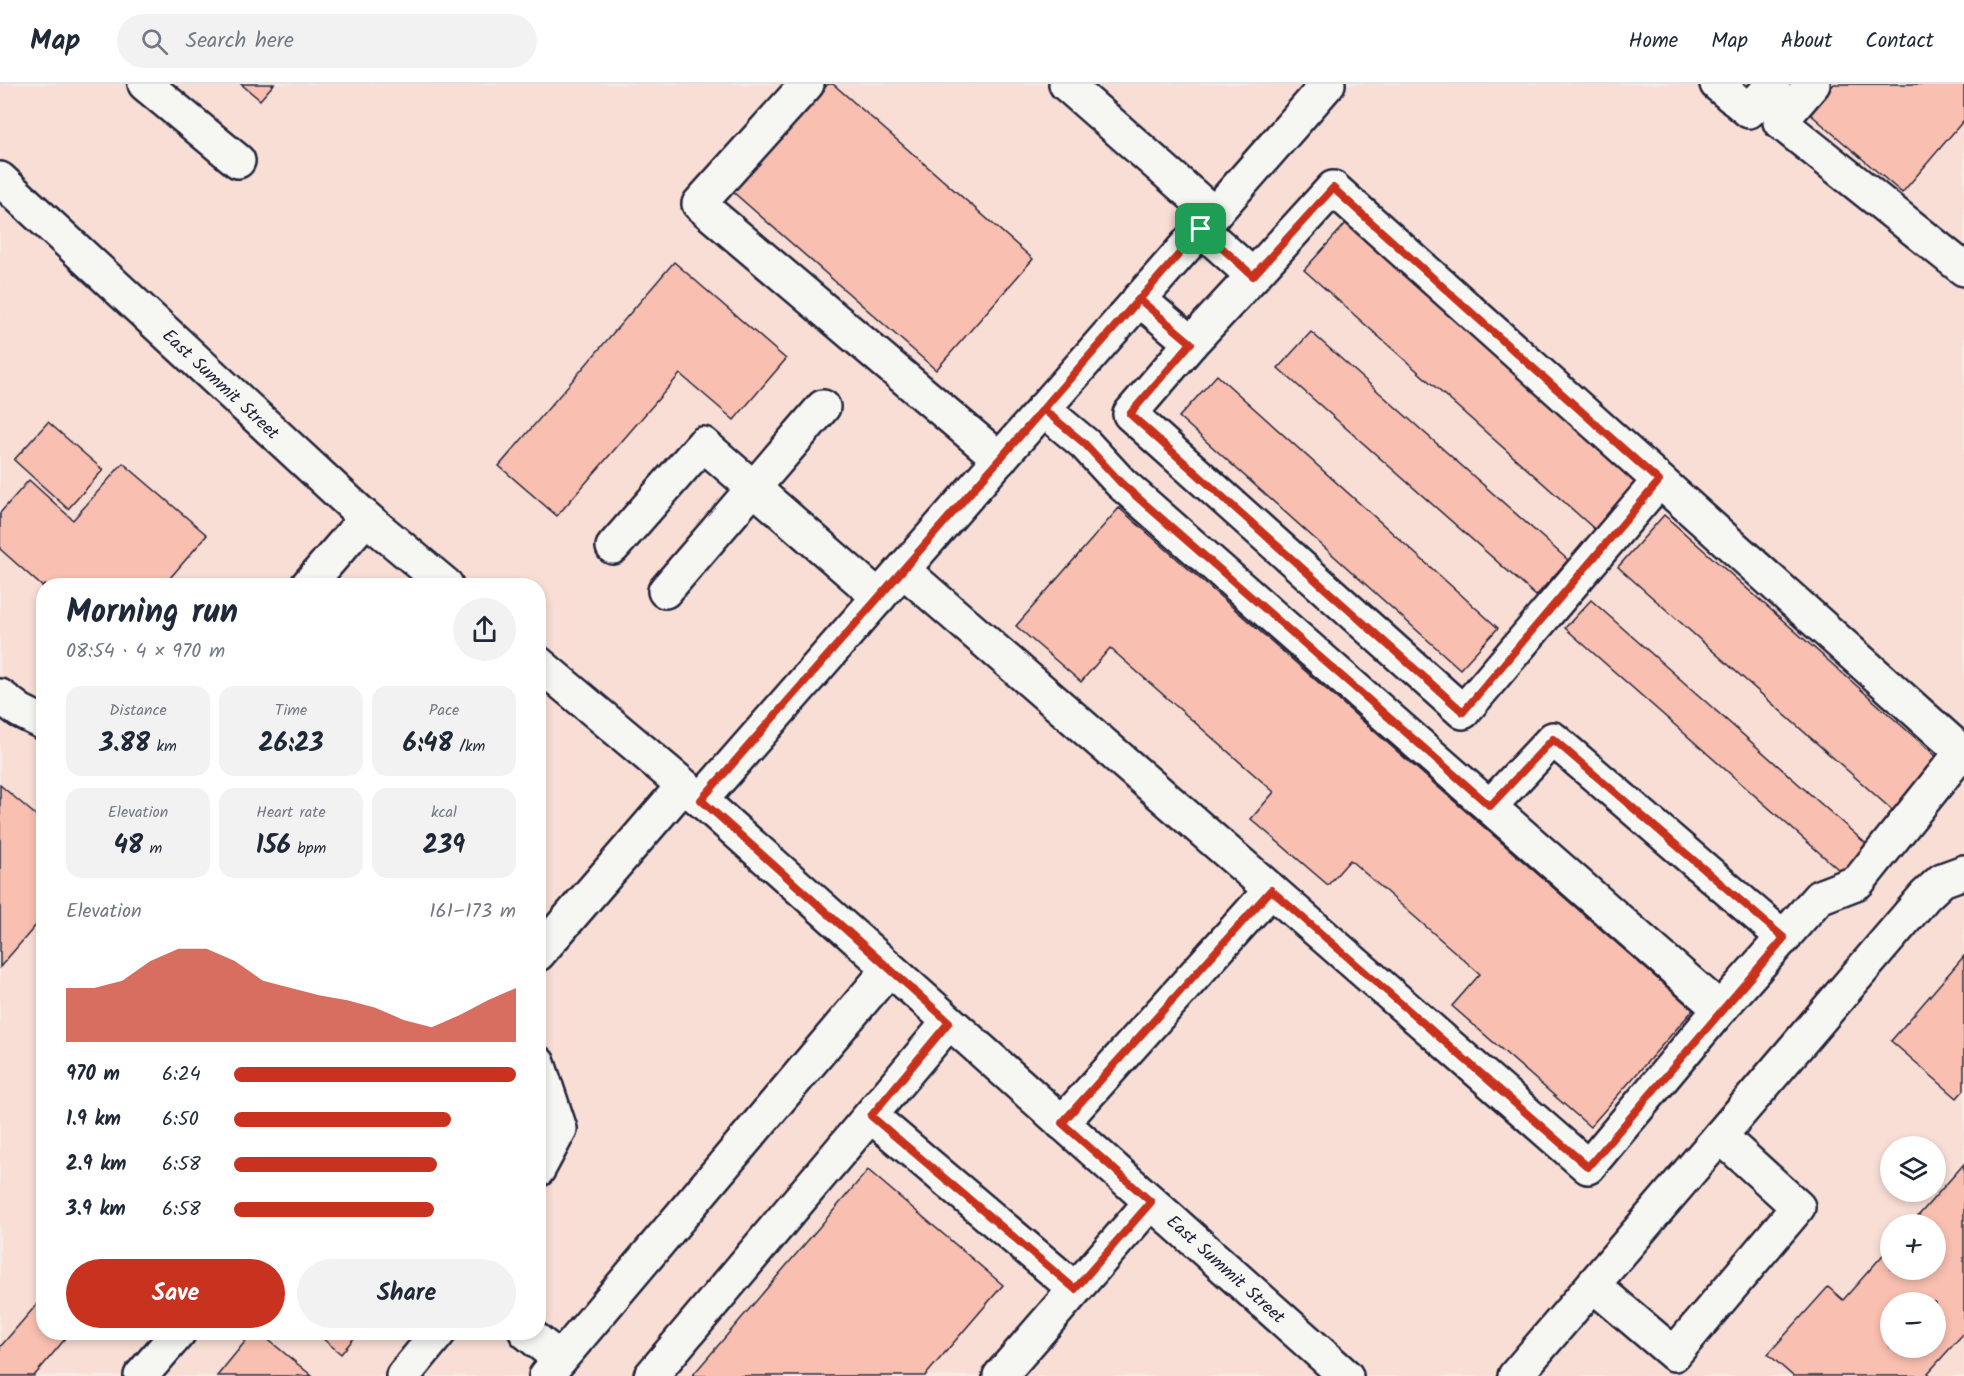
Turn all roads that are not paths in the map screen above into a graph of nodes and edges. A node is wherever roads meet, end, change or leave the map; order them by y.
1 (145, 84) edge
2 (807, 84) edge
3 (1066, 84) edge
4 (1328, 84) edge
5 (1717, 84) edge
6 (1773, 84) edge
7 (1813, 84) edge
8 (238, 161) dead end
9 (0, 179) edge
10 (1207, 222) junction
11 (1964, 269) edge
12 (1253, 276) junction
13 (1139, 299) junction
14 (1191, 343) junction
15 (823, 407) dead end
16 (1043, 409) junction
17 (1000, 459) junction
18 (1659, 481) junction
19 (752, 487) junction
20 (366, 518) junction
21 (613, 547) dead end
22 (903, 570) junction
23 (314, 578) edge
24 (438, 578) edge
25 (665, 591) dead end
26 (879, 597) junction
27 (546, 670) edge
28 (0, 696) edge
29 (36, 719) edge
30 (692, 793) junction
31 (1490, 806) junction
32 (1964, 872) edge
33 (1271, 890) junction
34 (1784, 938) junction
35 (546, 946) edge
36 (889, 969) junction
37 (1720, 1009) junction
38 (949, 1022) junction
39 (546, 1087) edge
40 (871, 1116) junction
41 (1062, 1123) junction
42 (1720, 1136) junction
43 (546, 1155) edge
44 (1151, 1202) junction
45 (1593, 1285) junction
46 (1075, 1289) junction
47 (172, 1340) edge
48 (432, 1340) edge
49 (532, 1340) edge
50 (553, 1367) edge
51 (141, 1376) edge
52 (403, 1376) edge
53 (651, 1376) edge
54 (1000, 1376) edge
55 (1346, 1376) edge
56 (1515, 1376) edge

1 - 8 street
2 - 17 street
3 - 10 street
4 - 10 street
5 - 6 street
7 - 11 street
9 - 20 street, East Summit Street
10 - 12 street
10 - 13 street
12 - 14 street
12 - 18 street
13 - 14 street
13 - 16 street
14 - 18 street
15 - 19 street
16 - 17 street
16 - 31 street
17 - 22 street
18 - 34 street
19 - 21 street
19 - 25 street
19 - 26 street
20 - 23 street
20 - 24 street, East Summit Street
22 - 26 street
22 - 33 street
26 - 30 street
27 - 30 street, East Summit Street
28 - 29 street
30 - 35 street
30 - 36 street, East Summit Street
31 - 34 street
31 - 37 street
32 - 42 street
33 - 37 street
33 - 41 street
34 - 37 street
36 - 38 street, East Summit Street
36 - 50 street
38 - 40 street
38 - 41 street, East Summit Street
39 - 43 street
40 - 46 street
40 - 53 street
41 - 44 street, East Summit Street
42 - 45 street
42 - 45 street
44 - 46 street
44 - 55 street, East Summit Street
45 - 56 street
46 - 54 street
47 - 51 street
48 - 52 street
49 - 50 street

